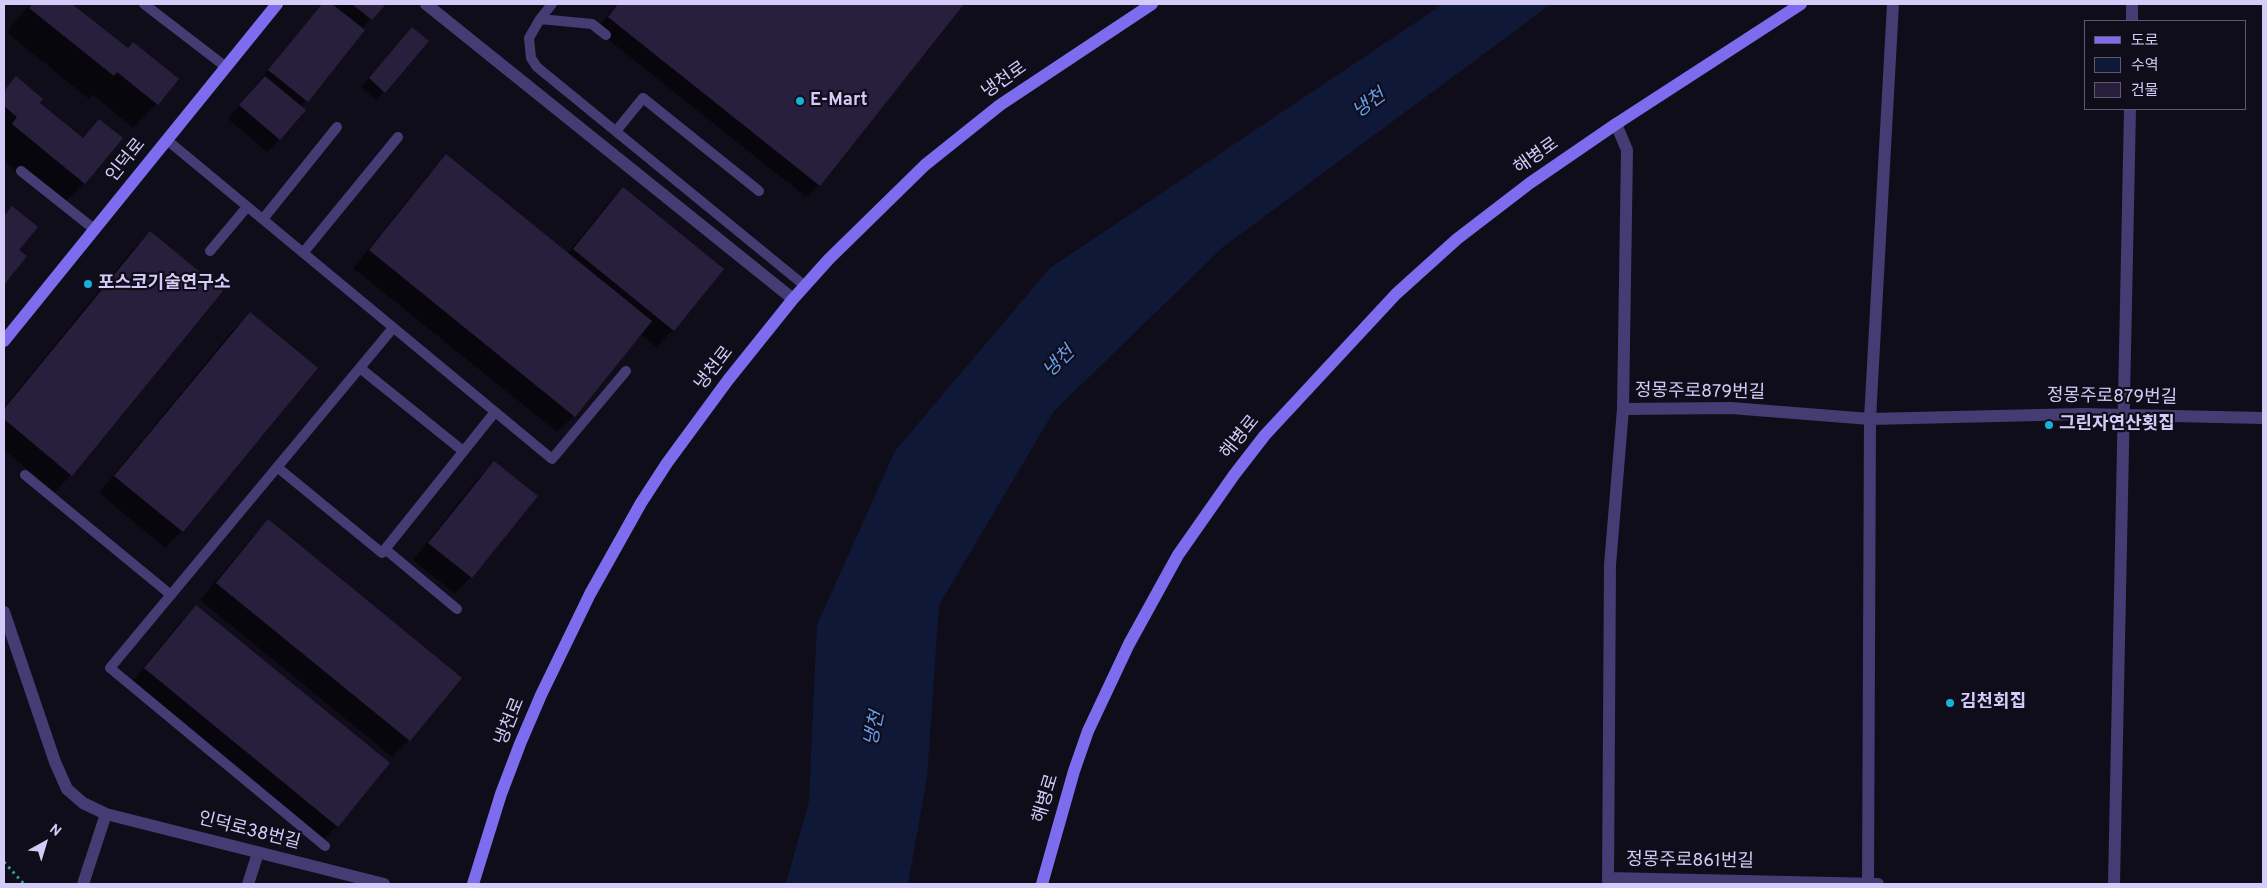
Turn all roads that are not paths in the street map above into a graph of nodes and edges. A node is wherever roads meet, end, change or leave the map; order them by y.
1 (144, 4) edge
2 (277, 4) edge
3 (426, 4) edge
4 (552, 4) edge
5 (1152, 4) edge
6 (1802, 4) edge
7 (1893, 4) edge
8 (2132, 4) edge
9 (540, 19) junction
10 (2132, 20) edge
11 (606, 35) dead end
12 (226, 67) junction
13 (2130, 110) edge
14 (1616, 124) junction
15 (337, 127) dead end
16 (616, 131) junction
17 (398, 137) dead end
18 (167, 140) junction
19 (22, 171) dead end
20 (759, 191) dead end
21 (247, 207) junction
22 (263, 219) junction
23 (94, 230) junction
24 (210, 252) dead end
25 (303, 253) junction
26 (805, 286) junction
27 (793, 299) junction
28 (393, 328) junction
29 (4, 341) edge
30 (360, 368) junction
31 (626, 371) dead end
32 (1622, 409) junction
33 (495, 412) junction
34 (2124, 416) junction
35 (2263, 418) edge
36 (1870, 419) junction
37 (463, 452) junction
38 (277, 467) junction
39 (25, 475) dead end
40 (385, 549) junction
41 (171, 595) junction
42 (457, 609) dead end
43 (4, 612) edge
44 (1610, 621) joint
45 (106, 814) junction
46 (325, 846) dead end
47 (258, 853) junction
48 (1608, 881) edge
49 (83, 884) edge
50 (248, 884) edge
51 (384, 884) edge
52 (473, 884) edge
53 (1042, 884) edge
54 (1868, 884) edge
55 (1878, 884) edge
56 (2114, 884) edge

1 - 12 lane
2 - 12 street, 인덕로
3 - 27 street
4 - 9 lane
5 - 26 street, 냉천로
6 - 14 street, 해병로
7 - 36 street
8 - 10 street
9 - 11 lane
9 - 16 lane
12 - 18 street, 인덕로
13 - 34 street
14 - 32 street
14 - 53 street, 해병로
15 - 22 lane
16 - 20 lane
16 - 26 lane
17 - 25 lane
18 - 21 lane
18 - 23 street, 인덕로
19 - 23 lane
21 - 22 lane
21 - 24 lane
22 - 25 lane
23 - 29 street, 인덕로
25 - 28 lane
26 - 27 street, 냉천로
27 - 52 street, 냉천로
28 - 30 lane
28 - 33 lane
30 - 37 lane
30 - 38 lane
31 - 33 lane
32 - 36 street, 정몽주로879번길
32 - 44 street, 정몽주로879번길
33 - 37 lane
34 - 35 street, 정몽주로879번길
34 - 36 street, 정몽주로879번길
34 - 56 street
36 - 54 street
37 - 40 lane
38 - 40 lane
38 - 41 lane
39 - 41 lane
40 - 42 lane
41 - 46 lane
43 - 45 street, 인덕로38번길
44 - 48 street, 정몽주로861번길
45 - 47 street, 인덕로38번길
45 - 49 street
47 - 50 street
47 - 51 street, 인덕로38번길
48 - 54 street, 정몽주로861번길
54 - 55 street, 정몽주로861번길

